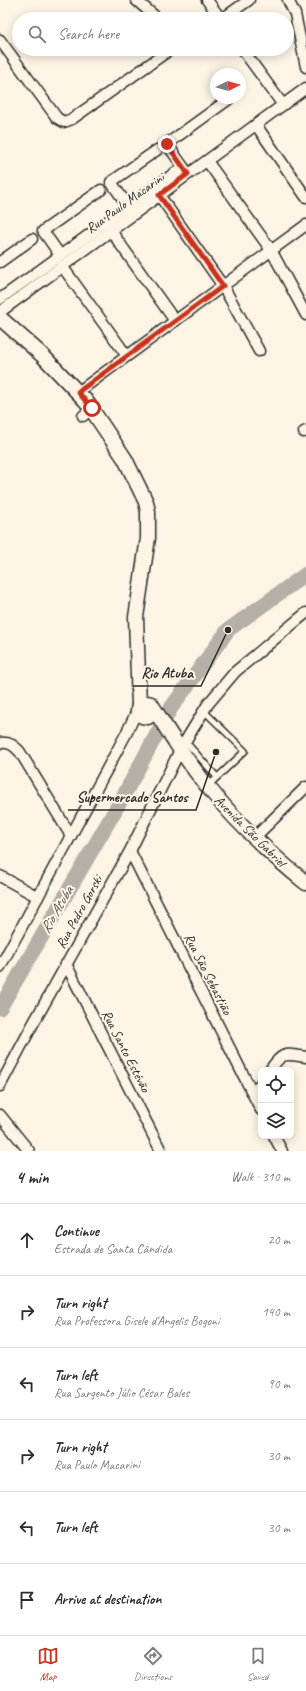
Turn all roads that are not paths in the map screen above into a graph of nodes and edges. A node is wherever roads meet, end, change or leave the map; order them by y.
1 (136, 0) edge
2 (207, 0) edge
3 (249, 0) edge
4 (288, 0) edge
5 (150, 12) edge
6 (216, 12) edge
7 (232, 12) edge
8 (0, 40) edge
9 (161, 56) edge
10 (247, 56) edge
11 (306, 67) edge
12 (306, 88) edge
13 (222, 104) edge
14 (283, 105) junction
15 (256, 125) junction
16 (157, 150) dead end
17 (207, 161) junction
18 (186, 170) junction
19 (101, 190) dead end
20 (159, 195) junction
21 (306, 197) edge
22 (128, 206) junction
23 (306, 225) edge
24 (110, 231) junction
25 (32, 239) dead end
26 (271, 250) junction
27 (60, 255) junction
28 (0, 262) edge
29 (62, 266) junction
30 (223, 286) junction
31 (0, 299) edge
32 (0, 312) edge
33 (306, 315) edge
34 (0, 318) edge
35 (175, 321) junction
36 (259, 351) dead end
37 (127, 356) junction
38 (78, 392) junction
39 (306, 613) edge
40 (145, 710) junction
41 (204, 711) junction
42 (4, 743) edge
43 (183, 746) junction
44 (217, 777) junction
45 (207, 787) junction
46 (306, 787) edge
47 (71, 836) junction
48 (254, 838) junction
49 (130, 851) junction
50 (0, 876) edge
51 (306, 882) edge
52 (38, 897) junction
53 (66, 964) junction
54 (0, 967) edge
55 (306, 1058) edge
56 (272, 1067) edge
57 (0, 1086) edge
58 (258, 1087) edge
59 (253, 1094) junction
60 (258, 1104) edge
61 (0, 1115) edge
62 (276, 1139) edge
63 (29, 1151) edge
64 (161, 1151) edge
65 (282, 1151) edge

1 - 5 street
2 - 6 street
3 - 7 street
4 - 11 street
8 - 9 street
10 - 14 street
12 - 14 street, Rua Paulo Macarini
13 - 18 street
14 - 15 street, Rua Paulo Macarini
15 - 17 street, Rua Paulo Macarini
15 - 21 street
16 - 22 street
17 - 18 street, Rua Paulo Macarini
17 - 26 street
18 - 20 street, Rua Paulo Macarini
18 - 22 street
19 - 27 street
20 - 24 street, Rua Paulo Macarini
20 - 30 street
22 - 27 street
23 - 26 street
24 - 29 street, Rua Paulo Macarini
24 - 35 street
25 - 28 street
26 - 30 street
26 - 33 street
27 - 31 street
29 - 32 street, Rua Paulo Macarini
29 - 37 street
30 - 35 street
30 - 36 street
34 - 38 main road
35 - 37 street
37 - 38 street
38 - 40 main road
39 - 41 street, Rua Pedro Gorski
40 - 43 main road, Avenida São Gabriel
40 - 47 street
41 - 43 street, Rua Pedro Gorski
41 - 44 lane
42 - 47 street
43 - 44 lane
43 - 45 main road, Avenida São Gabriel
43 - 49 street, Rua Pedro Gorski
44 - 45 lane
45 - 48 main road, Avenida São Gabriel
46 - 48 street
47 - 52 street
48 - 51 main road, Avenida São Gabriel
49 - 53 street, Rua Pedro Gorski
49 - 59 street, Rua São Sebastião
50 - 52 street
52 - 54 street
53 - 57 street, Rua Pedro Gorski
53 - 64 street, Rua Santo Estévão
55 - 56 street
58 - 59 street
59 - 60 street, Rua São Sebastião
61 - 63 street
62 - 65 street

